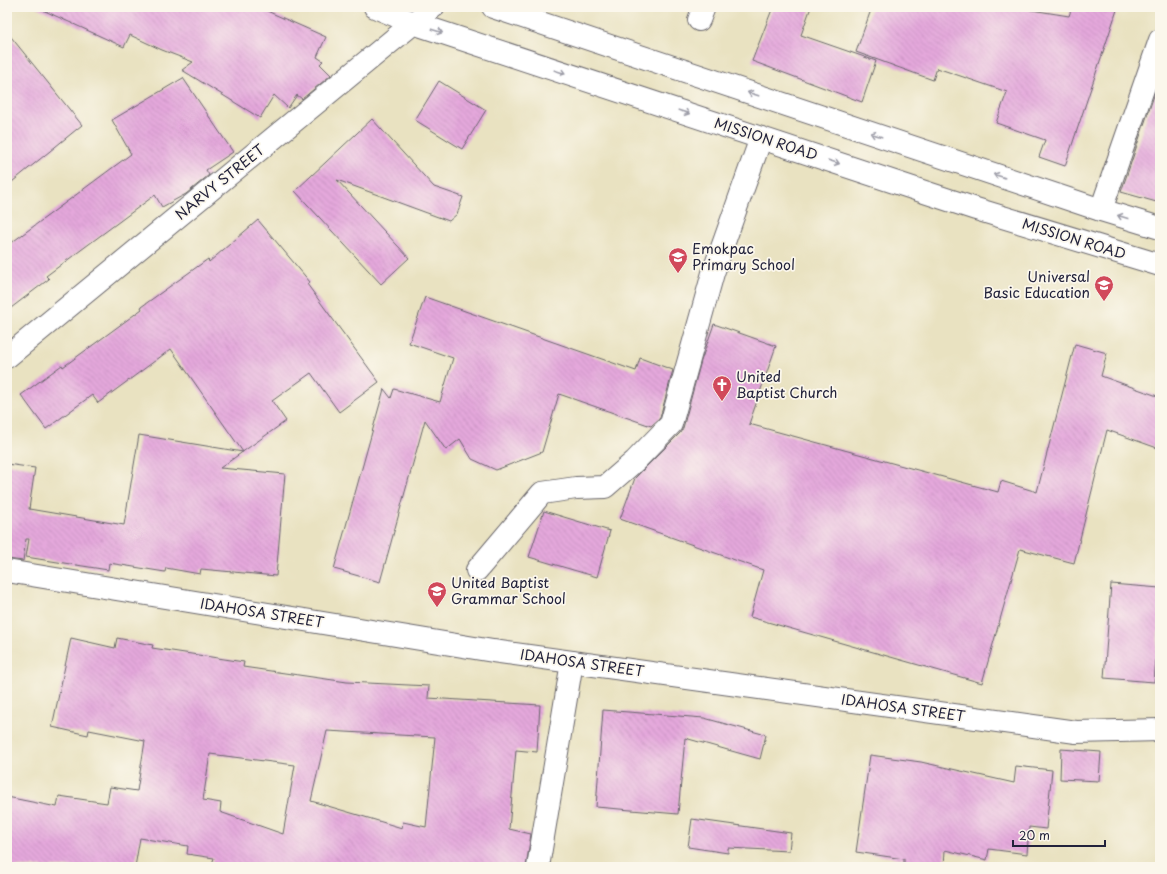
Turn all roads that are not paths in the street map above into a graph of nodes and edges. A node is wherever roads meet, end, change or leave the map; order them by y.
1 (374, 7) edge
2 (433, 7) edge
3 (493, 7) edge
4 (413, 23) junction
5 (1160, 40) edge
6 (761, 138) junction
7 (1101, 210) junction
8 (1160, 228) edge
9 (1160, 265) edge
10 (7, 357) edge
11 (477, 570) dead end
12 (7, 571) edge
13 (572, 662) junction
14 (1160, 730) edge
15 (538, 867) edge

1 - 4 street, MISSION ROAD
2 - 4 street, NARVY STREET
7 -> 3 street
4 -> 6 street, MISSION ROAD
4 - 10 street, NARVY STREET
5 - 7 street
6 -> 9 street, MISSION ROAD
6 - 11 street
8 -> 7 street
12 - 13 street, IDAHOSA STREET
13 - 14 street, IDAHOSA STREET
13 - 15 street

